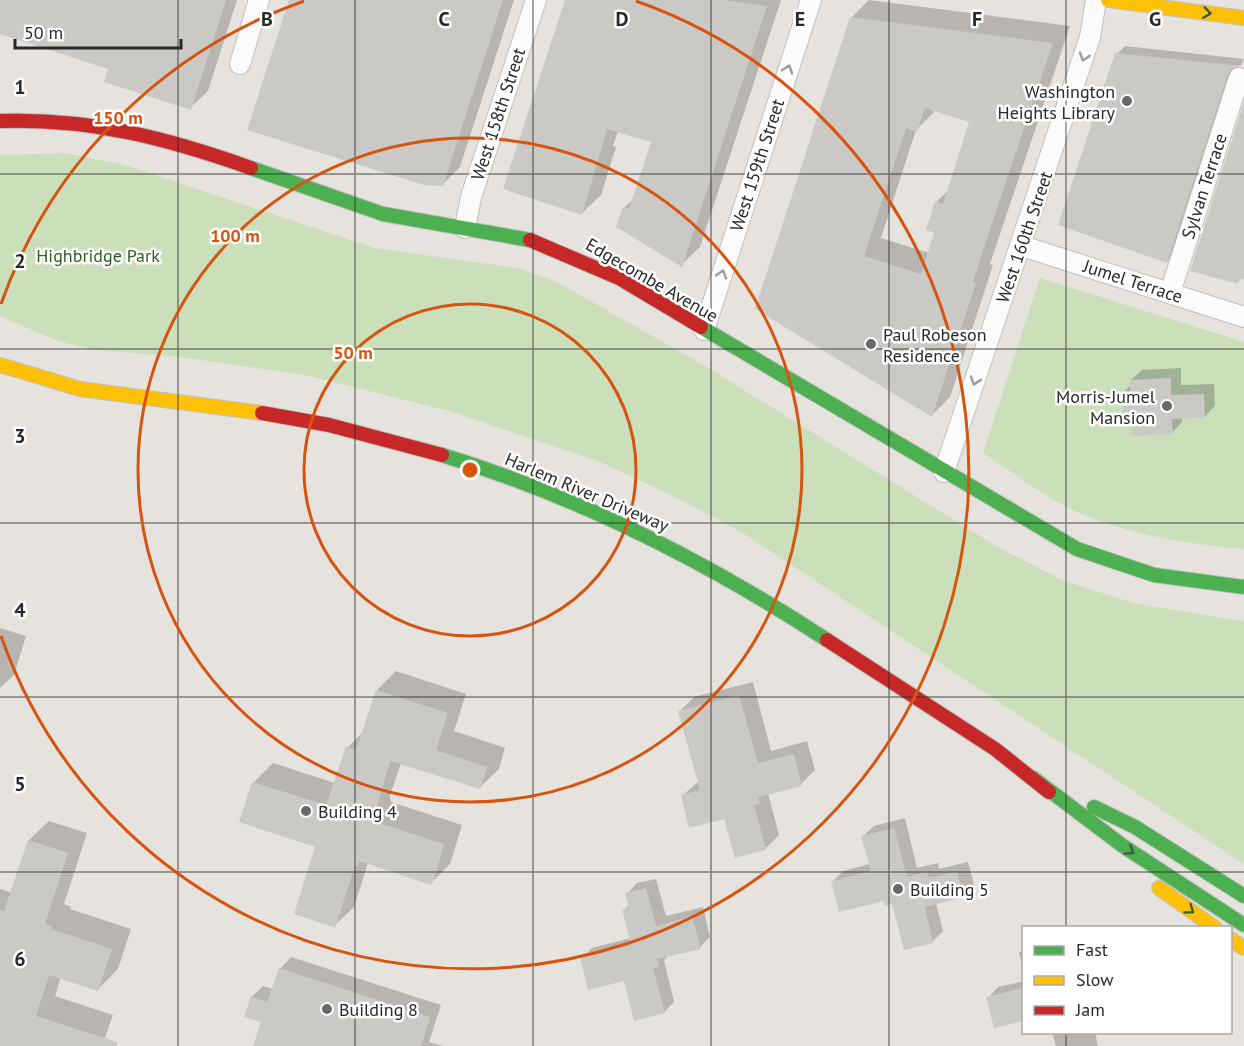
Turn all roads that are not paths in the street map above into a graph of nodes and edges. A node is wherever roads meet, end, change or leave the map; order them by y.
1 (259, 0) edge
2 (536, 0) edge
3 (811, 0) edge
4 (1096, 0) edge
5 (1107, 0) edge
6 (1244, 18) edge
7 (240, 64) dead end
8 (1239, 78) dead end
9 (0, 121) edge
10 (465, 228) junction
11 (1022, 246) junction
12 (1170, 293) junction
13 (1244, 317) edge
14 (704, 330) junction
15 (0, 364) edge
16 (944, 472) junction
17 (1244, 587) edge
18 (1033, 778) junction
19 (1244, 896) edge
20 (1244, 925) edge
21 (1214, 926) edge

1 - 7 street
2 - 10 street, West 158th Street
14 -> 3 street, West 159th Street
4 -> 11 street, West 160th Street
5 -> 6 main road
8 - 12 street, Sylvan Terrace
9 - 10 main road, Edgecombe Avenue
10 - 14 main road, Edgecombe Avenue
11 - 12 street, Jumel Terrace
11 -> 16 street, West 160th Street
12 - 13 street, Jumel Terrace
14 - 16 main road, Edgecombe Avenue
15 - 18 main road, Harlem River Driveway
16 - 17 main road, Edgecombe Avenue
18 - 19 main road
18 -> 20 main road
18 -> 21 main road

